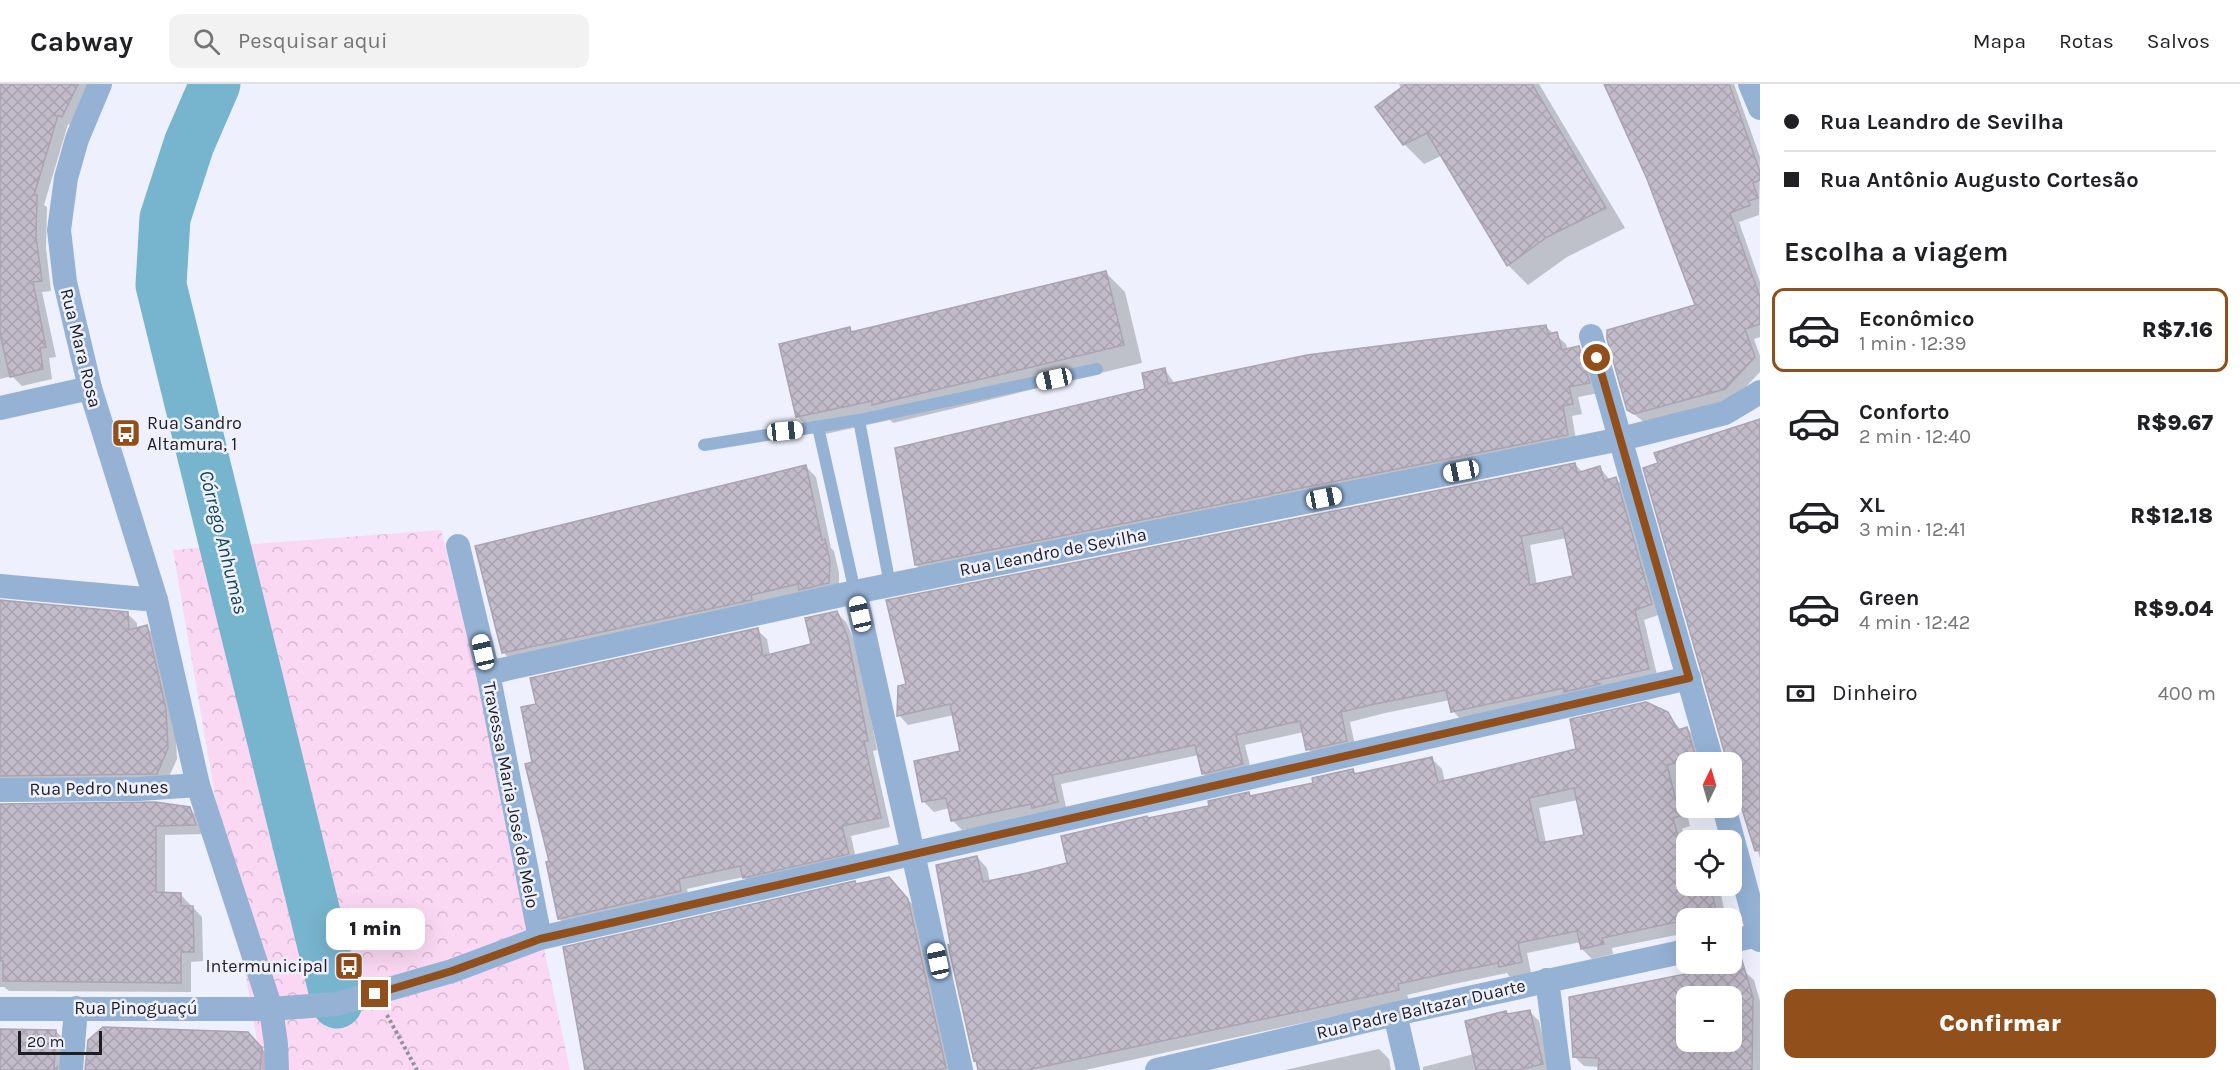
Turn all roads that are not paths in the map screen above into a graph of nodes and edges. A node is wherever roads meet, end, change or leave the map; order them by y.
1 (100, 84) edge
2 (1750, 84) edge
3 (1760, 108) edge
4 (1591, 336) dead end
5 (1097, 369) dead end
6 (90, 388) junction
7 (1760, 392) edge
8 (0, 408) edge
9 (859, 420) junction
10 (818, 427) junction
11 (1621, 439) junction
12 (704, 445) dead end
13 (458, 546) dead end
14 (890, 585) junction
15 (0, 586) edge
16 (855, 592) junction
17 (156, 600) junction
18 (488, 673) junction
19 (1689, 678) junction
20 (1709, 752) edge
21 (198, 785) junction
22 (0, 790) edge
23 (1727, 818) edge
24 (914, 852) junction
25 (1759, 938) edge
26 (540, 939) junction
27 (1742, 940) edge
28 (1676, 953) edge
29 (1547, 980) junction
30 (76, 1008) junction
31 (0, 1009) edge
32 (271, 1009) junction
33 (1395, 1014) junction
34 (71, 1070) edge
35 (276, 1070) edge
36 (961, 1070) edge
37 (1157, 1070) edge
38 (1408, 1070) edge
39 (1559, 1070) edge

1 - 6 street, Rua Mara Rosa
2 - 3 street
4 - 11 street
5 - 9 lane
6 - 8 street
6 - 17 street, Rua Mara Rosa
7 - 11 street, Rua Leandro de Sevilha
9 - 10 lane
9 - 14 lane
10 - 12 lane
10 - 16 lane
11 - 14 street, Rua Leandro de Sevilha
11 - 19 street
13 - 18 street, Travessa Maria José de Melo
14 - 16 street, Rua Leandro de Sevilha
15 - 17 street
16 - 18 street, Rua Leandro de Sevilha
16 - 24 street
17 - 21 street, Rua Mara Rosa
18 - 26 street, Travessa Maria José de Melo
19 - 20 street
19 - 24 street, Rua Pinoguaçú
21 - 22 street, Rua Pedro Nunes
21 - 32 street, Rua Mara Rosa
23 - 25 street
24 - 26 street, Rua Pinoguaçú
24 - 36 street
25 - 27 street
26 - 32 street, Rua Pinoguaçú
28 - 29 street, Rua Padre Baltazar Duarte
29 - 33 street, Rua Padre Baltazar Duarte
29 - 39 street
30 - 31 street, Rua Pinoguaçú
30 - 32 street, Rua Pinoguaçú
30 - 34 street
32 - 35 street, Rua Mara Rosa
33 - 37 street, Rua Padre Baltazar Duarte
33 - 38 street

